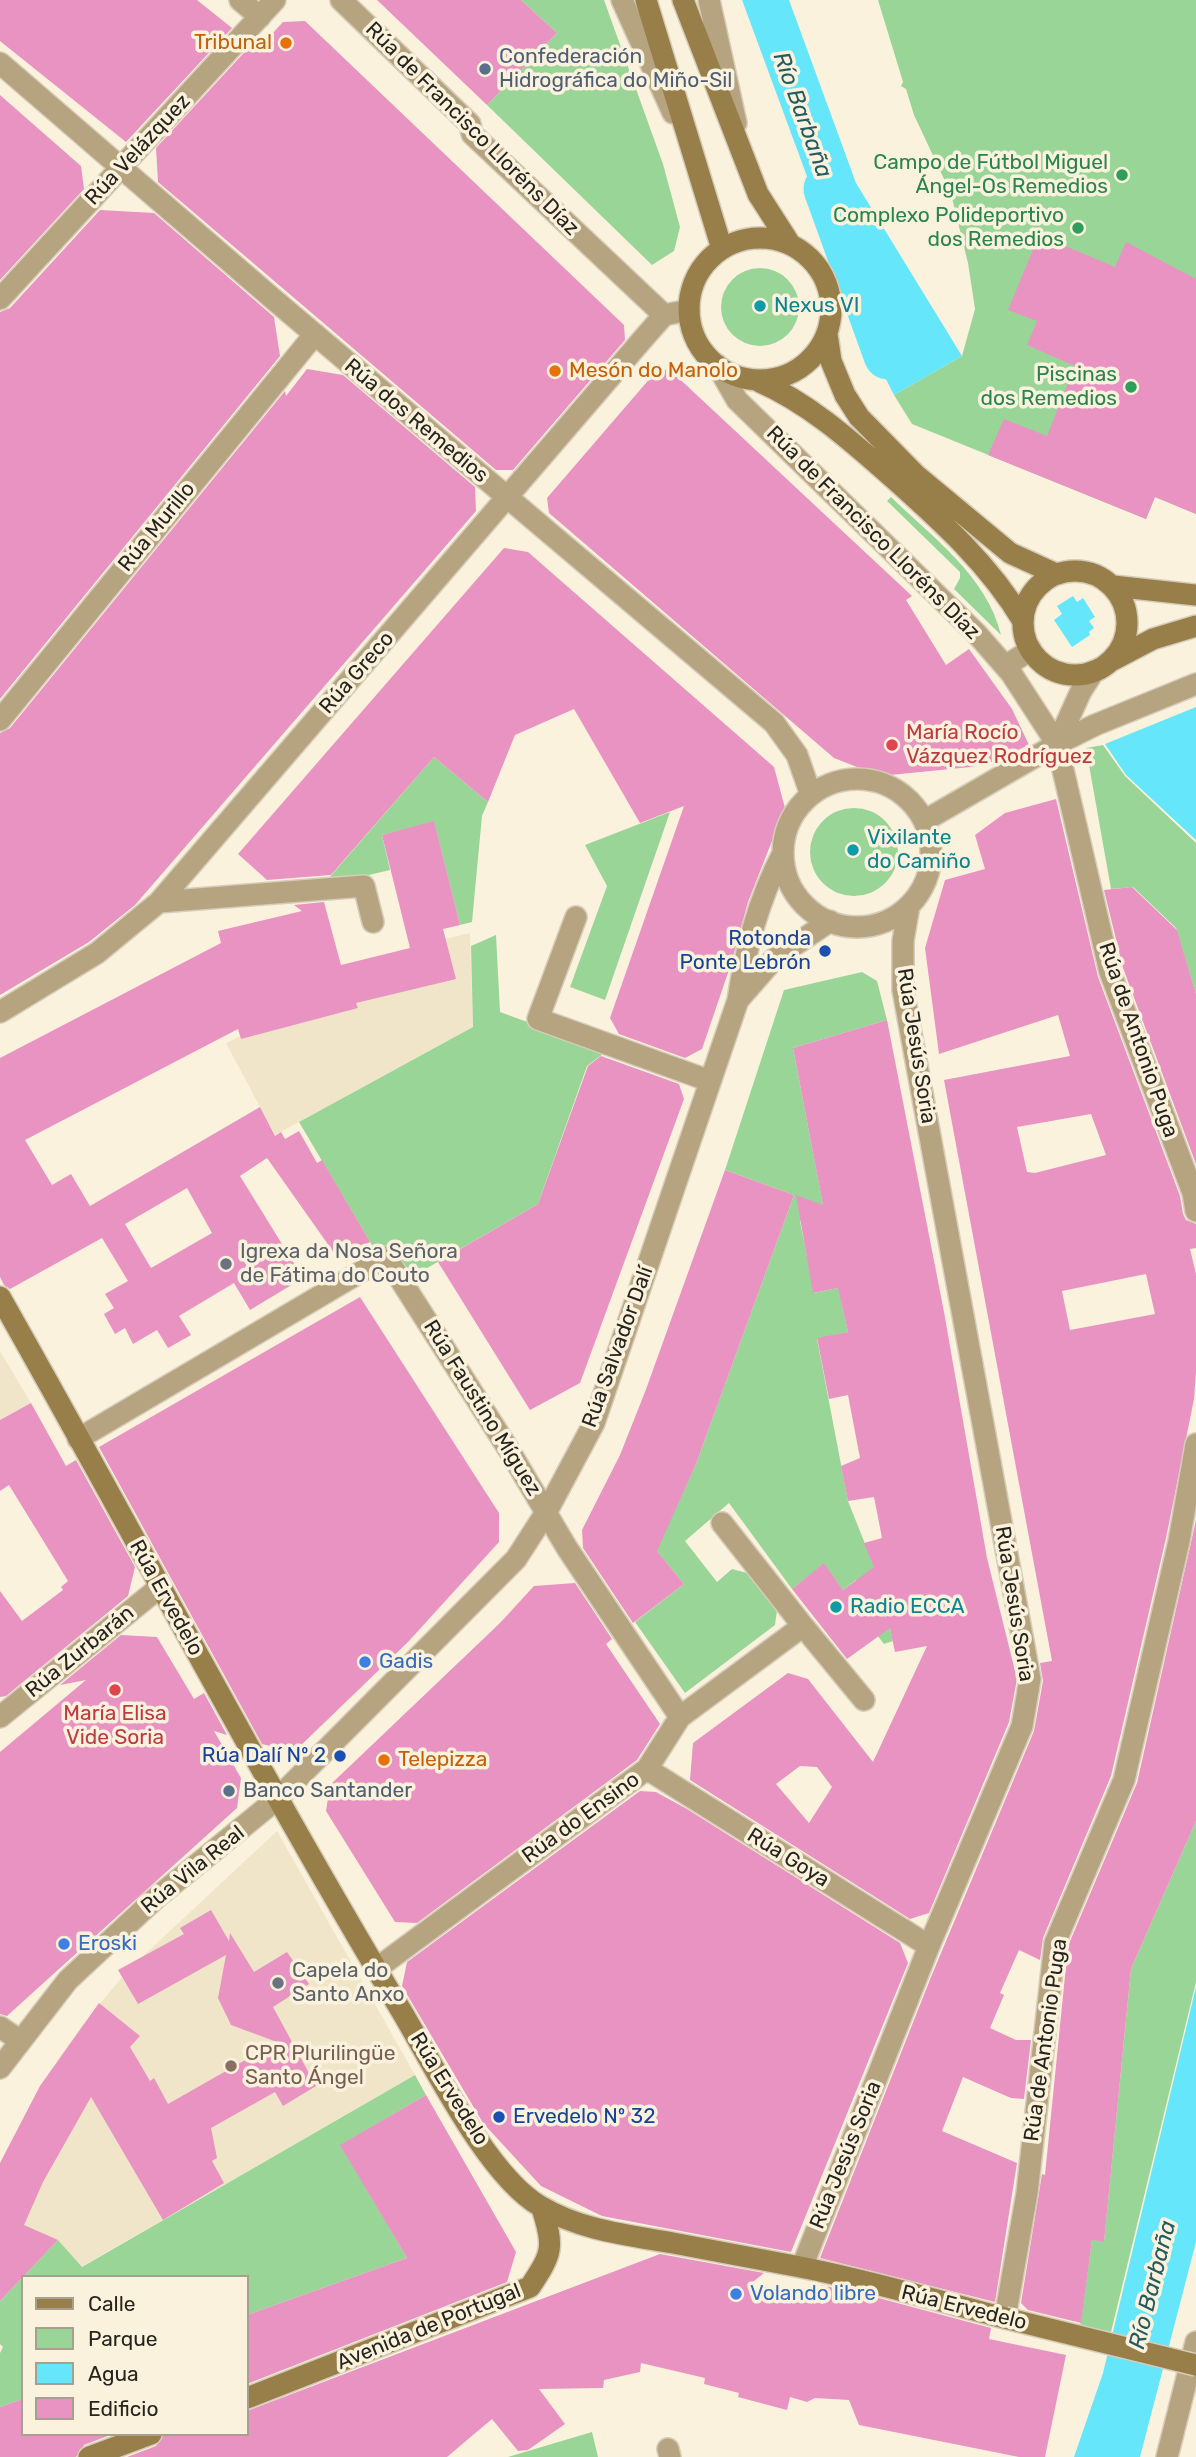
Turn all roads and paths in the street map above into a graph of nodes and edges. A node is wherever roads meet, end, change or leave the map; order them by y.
1 (240, 0) edge
2 (275, 0) edge
3 (341, 0) edge
4 (622, 0) edge
5 (646, 0) edge
6 (683, 0) edge
7 (709, 0) edge
8 (260, 17) junction
9 (0, 63) edge
10 (740, 146) junction
11 (120, 169) junction
12 (698, 170) junction
13 (790, 244) junction
14 (722, 249) junction
15 (0, 299) edge
16 (689, 310) junction
17 (664, 315) junction
18 (315, 334) junction
19 (827, 334) junction
20 (717, 365) junction
21 (756, 380) junction
22 (507, 498) junction
23 (1056, 574) junction
24 (1113, 586) junction
25 (1196, 595) edge
26 (1023, 621) junction
27 (1196, 626) edge
28 (1031, 650) junction
29 (1005, 666) junction
30 (1103, 666) junction
31 (1196, 684) edge
32 (0, 720) edge
33 (1058, 744) junction
34 (811, 794) junction
35 (924, 821) junction
36 (783, 853) junction
37 (159, 902) junction
38 (909, 906) junction
39 (576, 917) dead end
40 (830, 921) junction
41 (373, 922) dead end
42 (738, 1000) junction
43 (0, 1012) edge
44 (710, 1081) junction
45 (1196, 1210) edge
46 (0, 1297) edge
47 (78, 1439) junction
48 (1196, 1444) edge
49 (547, 1511) junction
50 (722, 1523) dead end
51 (160, 1587) junction
52 (803, 1626) junction
53 (864, 1700) dead end
54 (0, 1717) edge
55 (680, 1717) junction
56 (647, 1769) junction
57 (277, 1800) junction
58 (929, 1946) junction
59 (376, 1969) junction
60 (0, 2027) edge
61 (19, 2040) junction
62 (0, 2068) edge
63 (542, 2208) junction
64 (802, 2267) junction
65 (1005, 2318) junction
66 (1196, 2342) edge
67 (1196, 2365) edge
68 (248, 2398) edge
69 (146, 2436) edge
70 (89, 2457) edge
71 (1167, 2457) edge

1 - 8 street
2 - 8 street, Rúa Velázquez
3 - 17 street, Rúa de Francisco Lloréns Díaz
4 - 12 street
5 - 12 street
6 - 10 street
7 - 10 street
8 - 11 street, Rúa Velázquez
9 - 11 street, Rúa dos Remedios
10 - 13 street
11 - 15 street, Rúa Velázquez
11 - 18 street, Rúa dos Remedios
12 - 14 street
13 - 14 street
13 - 19 street
14 - 16 street
16 - 17 street
16 - 20 street
17 - 22 street, Rúa Greco
18 - 22 street, Rúa dos Remedios
18 - 32 street, Rúa Murillo
19 - 21 street
19 - 23 street
20 - 21 street
20 - 29 street, Rúa de Francisco Lloréns Díaz
21 - 26 street
22 - 34 street, Rúa dos Remedios
22 - 37 street, Rúa Greco
23 - 24 street
23 - 26 street
24 - 25 street
24 - 30 street
26 - 28 street
27 - 30 street
28 - 29 street
28 - 30 street
29 - 33 street, Rúa de Francisco Lloréns Díaz
30 - 33 street
31 - 33 street
33 - 35 street
33 - 45 street, Rúa de Antonio Puga
34 - 35 street
34 - 36 street
35 - 38 street
36 - 40 street
36 - 42 street, Rúa Salvador Dalí
37 - 41 street
37 - 43 street, Rúa Greco
38 - 40 street
38 - 58 street, Rúa Jesús Soria
39 - 44 street
40 - 42 street, Rúa Salvador Dalí
42 - 44 street, Rúa Salvador Dalí
44 - 49 street, Rúa Salvador Dalí
46 - 47 street, Rúa Ervedelo
47 - 49 street, Rúa Faustino Míguez
47 - 51 street, Rúa Ervedelo
48 - 65 street, Rúa de Antonio Puga
49 - 55 street, Rúa Faustino Míguez
49 - 57 street, Rúa Salvador Dalí
50 - 52 street
51 - 54 street, Rúa Zurbarán
51 - 57 street, Rúa Ervedelo
52 - 53 street
52 - 55 street, Rúa do Ensino
55 - 56 street, Rúa do Ensino
56 - 58 street, Rúa Goya
56 - 59 street, Rúa do Ensino
57 - 59 street, Rúa Ervedelo
57 - 61 street, Rúa Vila Real
58 - 64 street, Rúa Jesús Soria
59 - 63 street, Rúa Ervedelo
60 - 61 street
61 - 62 street, Rúa Vila Real
63 - 64 street, Rúa Ervedelo
63 - 68 street, Avenida de Portugal
64 - 65 street, Rúa Ervedelo
65 - 67 street, Rúa Ervedelo, bridge
66 - 71 street
69 - 70 street

